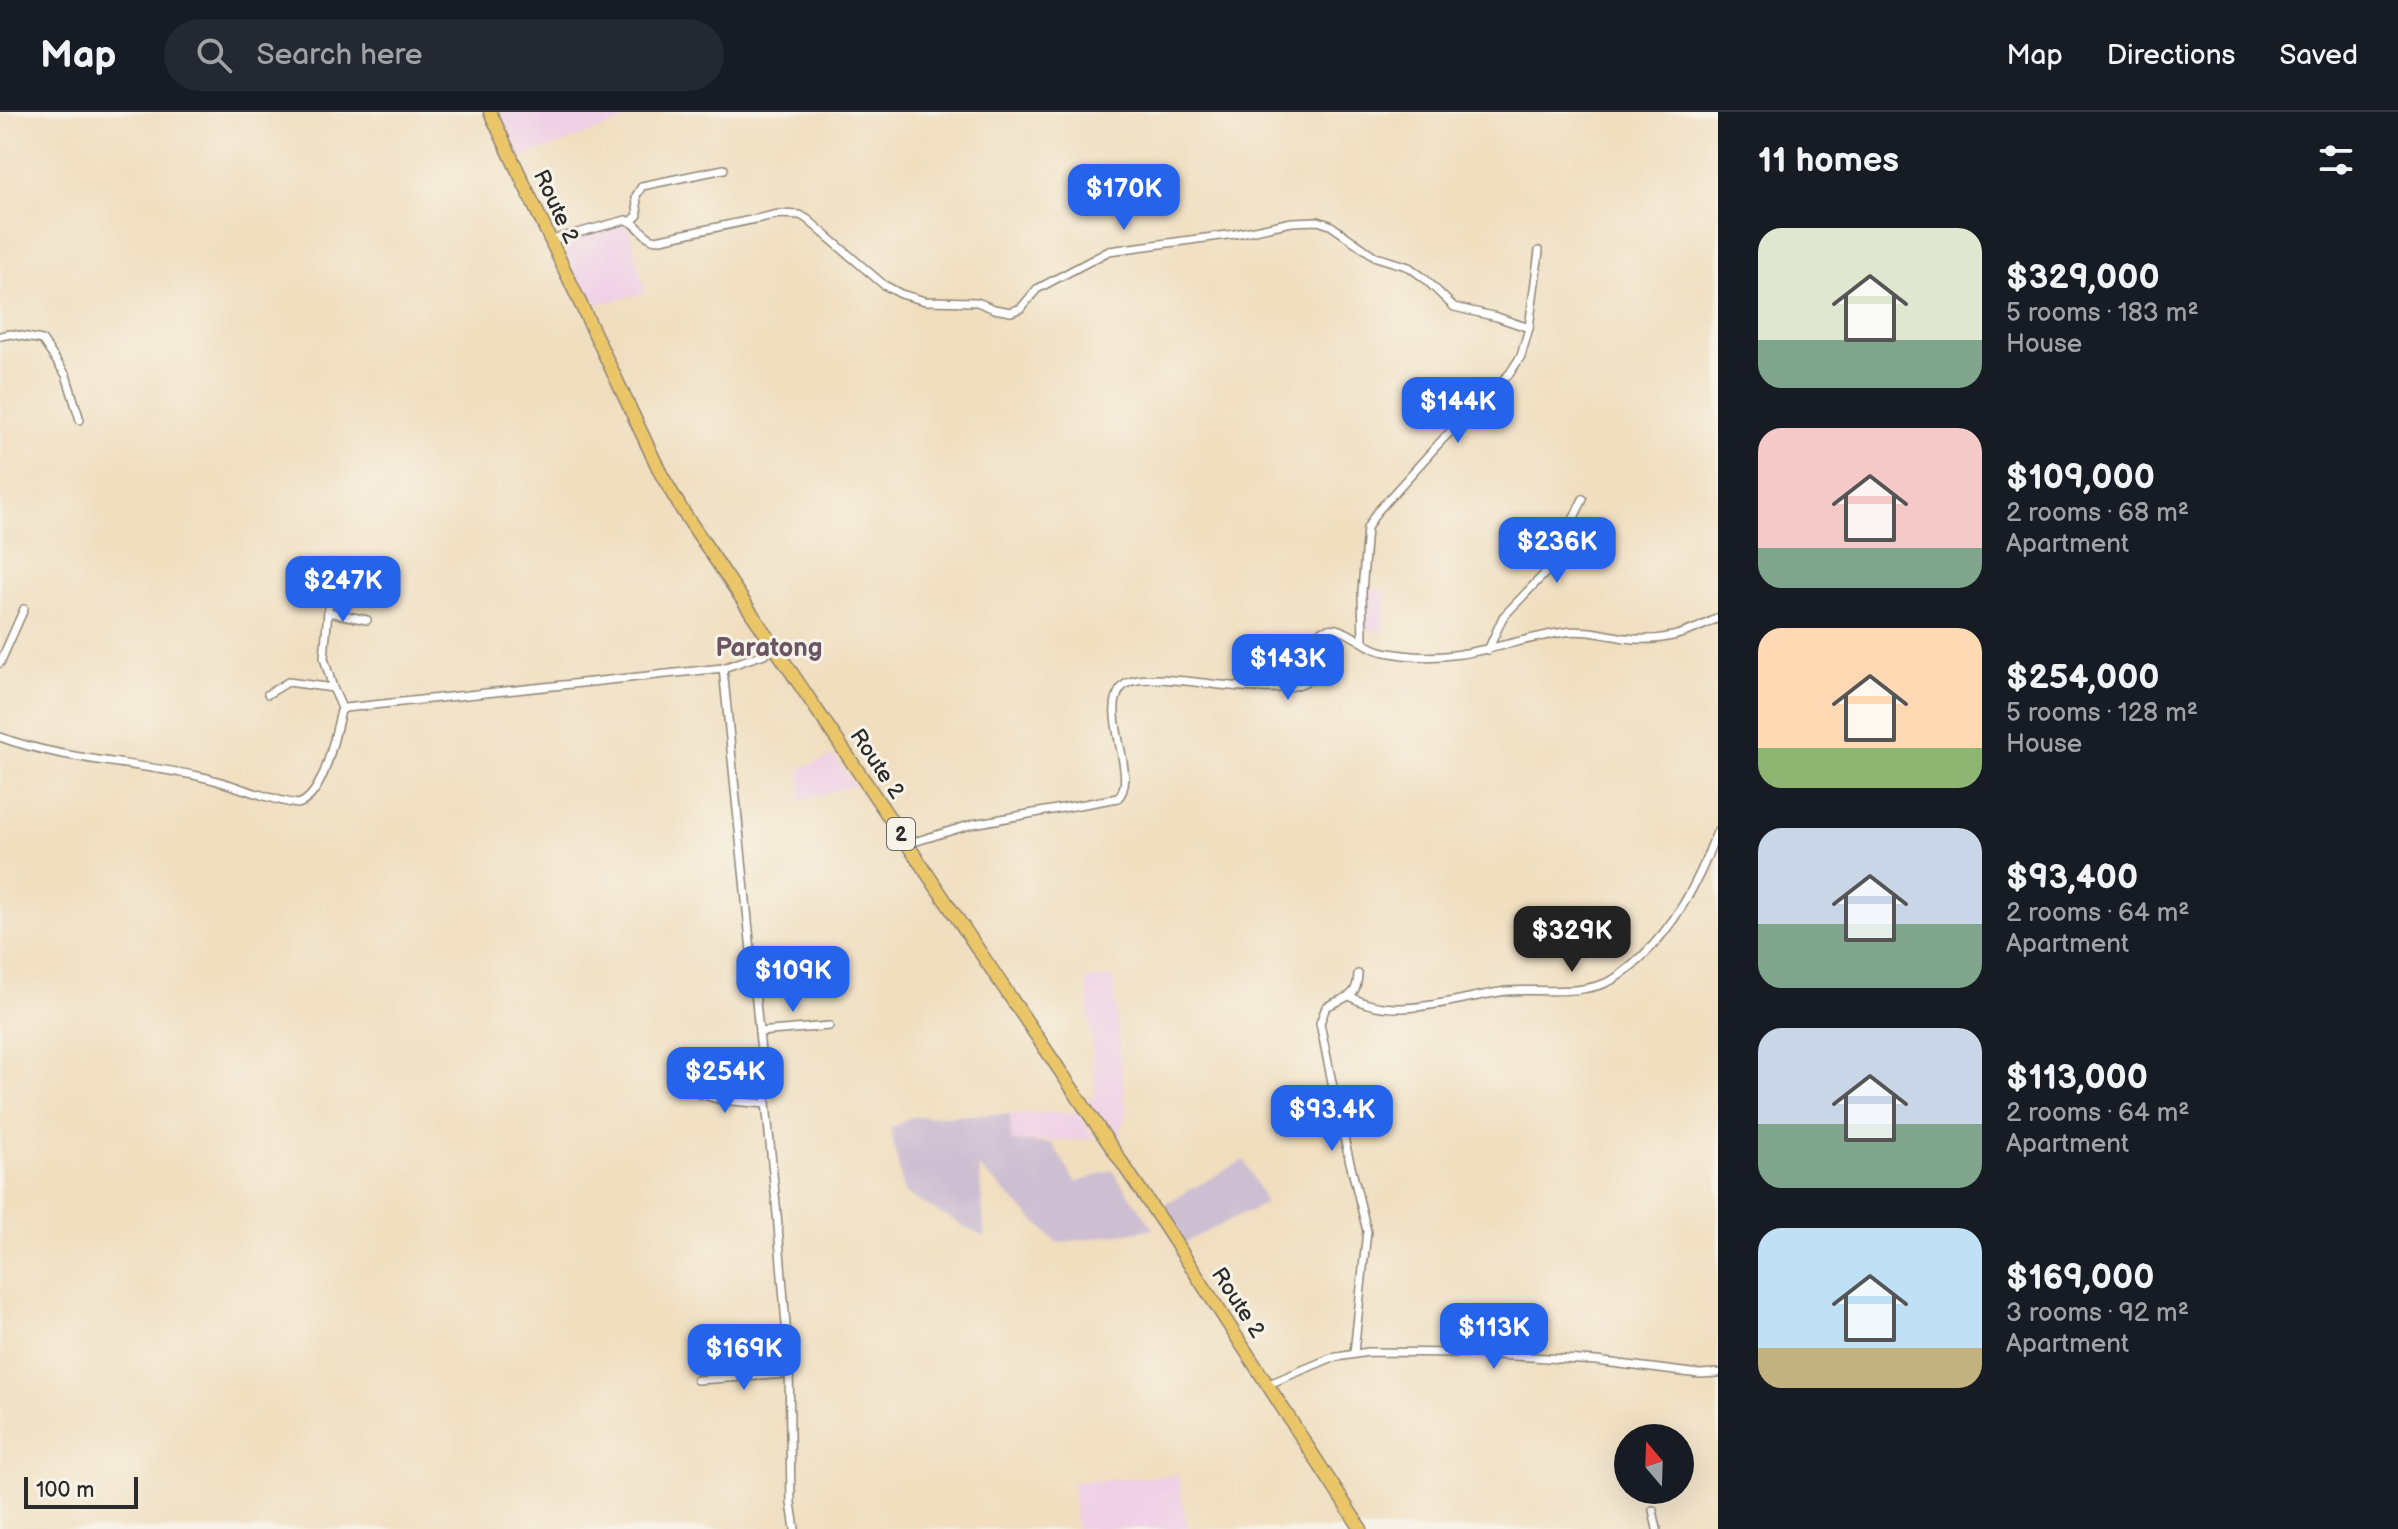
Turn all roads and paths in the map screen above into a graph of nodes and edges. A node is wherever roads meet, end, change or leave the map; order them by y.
1 (490, 112) edge
2 (724, 169) dead end
3 (632, 221) junction
4 (551, 240) junction
5 (1539, 251) dead end
6 (1529, 328) junction
7 (0, 336) edge
8 (80, 420) dead end
9 (1583, 499) dead end
10 (332, 563) dead end
11 (24, 609) dead end
12 (328, 612) junction
13 (1718, 618) edge
14 (367, 620) dead end
15 (1363, 641) junction
16 (4, 642) edge
17 (776, 650) junction
18 (1488, 650) junction
19 (0, 663) edge
20 (723, 668) junction
21 (333, 688) junction
22 (268, 694) dead end
23 (342, 708) junction
24 (0, 737) edge
25 (1718, 830) edge
26 (907, 844) junction
27 (1358, 974) dead end
28 (1350, 996) junction
29 (829, 1026) dead end
30 (759, 1032) junction
31 (689, 1091) dead end
32 (766, 1104) junction
33 (1354, 1353) junction
34 (1718, 1373) edge
35 (789, 1374) junction
36 (697, 1380) dead end
37 (1269, 1384) junction
38 (1653, 1510) dead end
39 (795, 1529) edge
40 (1361, 1529) edge
41 (1657, 1529) edge

1 - 4 highway, Route 2 / 2
2 - 3 street
3 - 4 street
3 - 6 street
4 - 17 highway, Route 2 / 2
5 - 6 street
6 - 15 street
7 - 8 street
9 - 18 street
10 - 12 street
11 - 16 street
12 - 14 street
12 - 21 street
13 - 18 street
15 - 18 street
15 - 26 street
16 - 19 street
17 - 20 street
17 - 26 highway, Route 2 / 2
20 - 23 street
20 - 30 street
21 - 22 street
21 - 23 street
23 - 24 street
25 - 28 street
26 - 37 highway, Route 2 / 2
27 - 28 street
28 - 33 street
29 - 30 street
30 - 32 street
31 - 32 street
32 - 35 street
33 - 34 street
33 - 37 street
35 - 36 street
35 - 39 street
37 - 40 highway, Route 2 / 2
38 - 41 street

